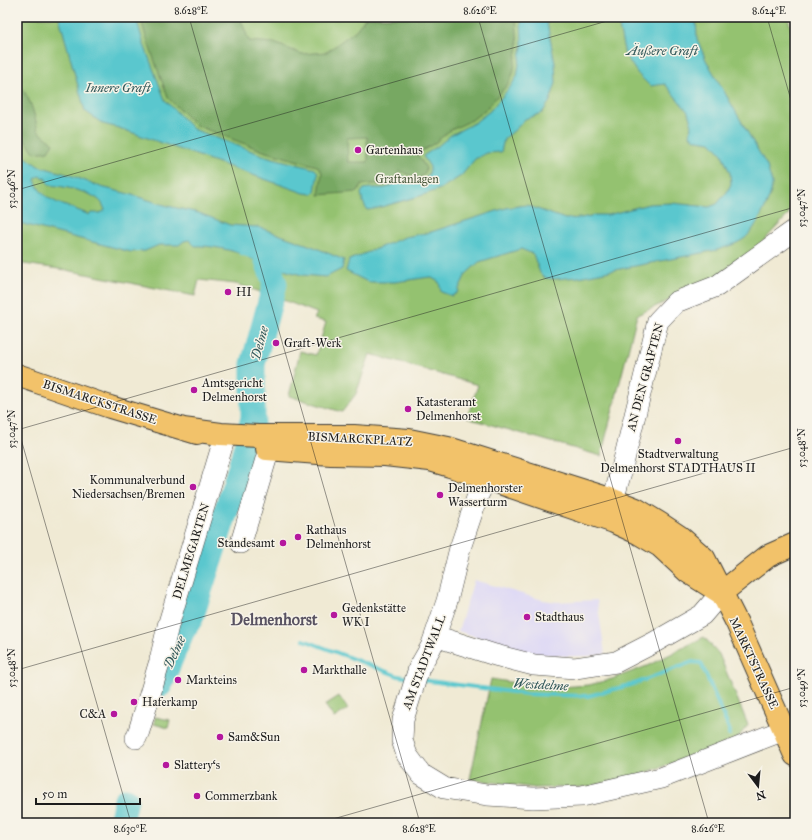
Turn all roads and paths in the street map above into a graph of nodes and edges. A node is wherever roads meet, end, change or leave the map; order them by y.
1 (795, 230) edge
2 (17, 375) edge
3 (250, 442) junction
4 (489, 470) junction
5 (612, 500) junction
6 (241, 543) dead end
7 (795, 544) edge
8 (721, 593) junction
9 (435, 636) junction
10 (780, 720) junction
11 (136, 738) dead end
12 (795, 755) edge

1 - 5 street, AN DEN GRAFTEN
2 - 3 main road, BISMARCKSTRASSE
3 - 4 main road, BISMARCKPLATZ
3 - 6 street
3 - 11 street, DELMEGARTEN
4 - 5 main road, MARKTSTRASSE
4 - 8 main road
4 - 9 street, AM STADTWALL
5 - 8 main road, MARKTSTRASSE
7 - 8 main road
8 - 9 street
8 - 10 main road, MARKTSTRASSE
9 - 10 street, AM STADTWALL
10 - 12 main road, MARKTSTRASSE

